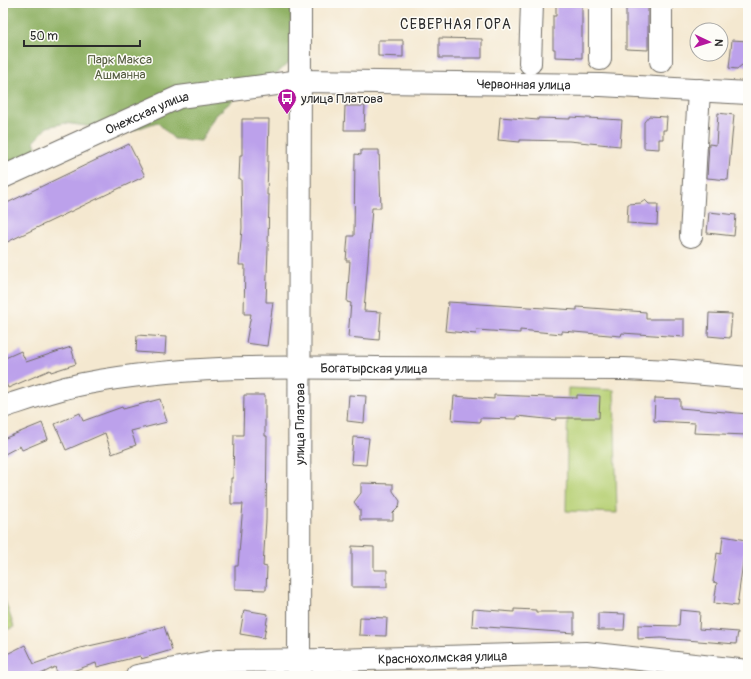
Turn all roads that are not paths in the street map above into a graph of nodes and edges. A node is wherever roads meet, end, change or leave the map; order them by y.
1 (300, 3) edge
2 (532, 3) edge
3 (600, 3) edge
4 (661, 3) edge
5 (600, 59) dead end
6 (661, 61) dead end
7 (530, 63) dead end
8 (300, 81) junction
9 (698, 90) junction
10 (748, 93) edge
11 (3, 177) edge
12 (691, 236) dead end
13 (300, 367) junction
14 (748, 378) edge
15 (3, 407) edge
16 (299, 668) edge
17 (748, 671) edge
18 (137, 676) edge

1 - 8 street, улица Платова
2 - 7 street
3 - 5 street
4 - 6 street
8 - 9 street, Червонная улица
8 - 11 street, Онежская улица
8 - 13 street, улица Платова
9 - 10 street, Червонная улица
9 - 12 street
13 - 14 street, Богатырская улица
13 - 15 street, Богатырская улица
13 - 16 street, улица Платова
16 - 17 street, Краснохолмская улица
16 - 18 street, Краснохолмская улица

